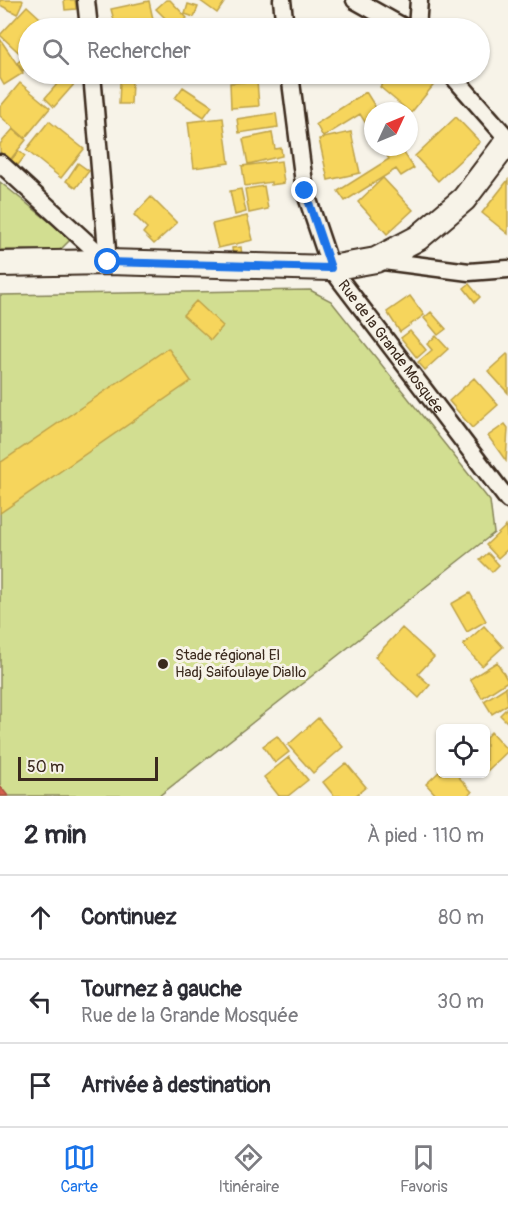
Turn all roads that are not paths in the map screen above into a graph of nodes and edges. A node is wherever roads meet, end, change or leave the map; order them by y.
1 (86, 0) edge
2 (282, 0) edge
3 (355, 0) edge
4 (419, 0) edge
5 (88, 18) edge
6 (284, 18) edge
7 (387, 18) edge
8 (418, 18) edge
9 (93, 84) edge
10 (291, 84) edge
11 (460, 84) edge
12 (508, 140) edge
13 (0, 163) edge
14 (375, 260) junction
15 (108, 262) junction
16 (0, 264) edge
17 (331, 268) junction
18 (508, 268) edge
19 (508, 500) edge

1 - 5 street
2 - 6 street
3 - 7 street
4 - 8 street
9 - 15 street
10 - 17 street, Rue de la Grande Mosquée
11 - 12 street
12 - 14 street
13 - 15 street
14 - 17 street
14 - 18 street
15 - 16 street
15 - 17 street
17 - 19 street, Rue de la Grande Mosquée

